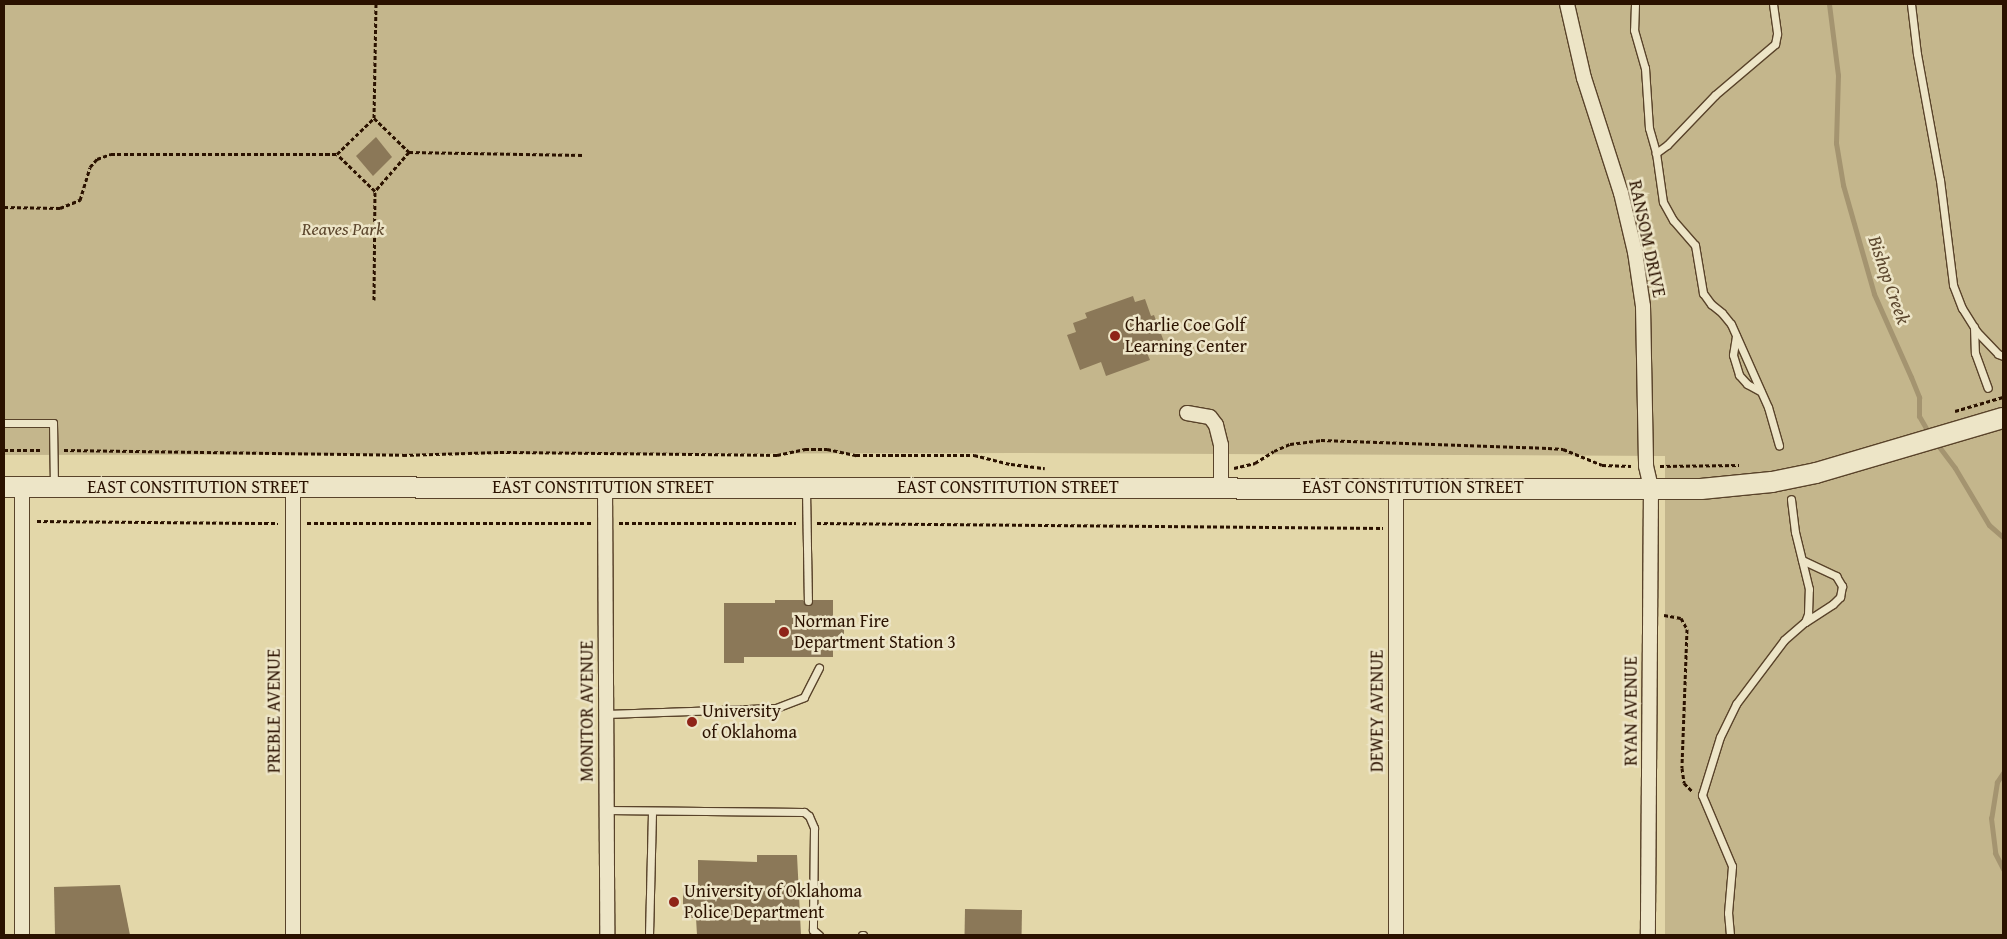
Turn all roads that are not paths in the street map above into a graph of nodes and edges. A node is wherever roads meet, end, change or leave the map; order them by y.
1 (1567, 4) edge
2 (1635, 4) edge
3 (1774, 4) edge
4 (1910, 4) edge
5 (1656, 153) junction
6 (1974, 327) junction
7 (1736, 335) junction
8 (2003, 356) edge
9 (1988, 388) dead end
10 (1760, 391) junction
11 (1187, 413) dead end
12 (1996, 420) edge
13 (4, 423) edge
14 (1779, 446) dead end
15 (1221, 478) junction
16 (13, 486) edge
17 (293, 486) junction
18 (54, 487) junction
19 (605, 487) junction
20 (806, 487) junction
21 (1651, 487) junction
22 (1396, 488) junction
23 (1791, 499) dead end
24 (1801, 560) junction
25 (808, 600) dead end
26 (1805, 622) junction
27 (818, 668) dead end
28 (606, 714) junction
29 (606, 810) junction
30 (652, 811) junction
31 (22, 935) edge
32 (292, 935) edge
33 (607, 935) edge
34 (649, 935) edge
35 (819, 935) edge
36 (1396, 935) edge
37 (1648, 935) edge
38 (1730, 935) edge

1 - 21 street, RANSOM DRIVE
2 - 5 lane
3 - 5 lane
4 - 6 lane
5 - 7 lane
6 - 8 lane
6 - 9 lane
7 - 10 lane
7 - 10 lane
10 - 14 lane
11 - 15 street
12 - 21 main road, EAST CONSTITUTION STREET
13 - 18 lane
15 - 20 main road, EAST CONSTITUTION STREET
15 - 22 main road, EAST CONSTITUTION STREET
16 - 18 main road, EAST CONSTITUTION STREET
16 - 31 street
17 - 18 main road, EAST CONSTITUTION STREET
17 - 19 main road, EAST CONSTITUTION STREET
17 - 32 street, PREBLE AVENUE
19 - 20 main road, EAST CONSTITUTION STREET
19 - 28 street, MONITOR AVENUE
20 - 25 lane
21 - 22 main road, EAST CONSTITUTION STREET
21 - 37 street, RYAN AVENUE
22 - 36 street, DEWEY AVENUE
23 - 24 lane
24 - 26 lane
24 - 26 lane
26 - 38 lane
27 - 28 lane
28 - 29 street, MONITOR AVENUE
29 - 30 lane
29 - 33 street, MONITOR AVENUE
30 - 34 lane
30 - 35 lane

